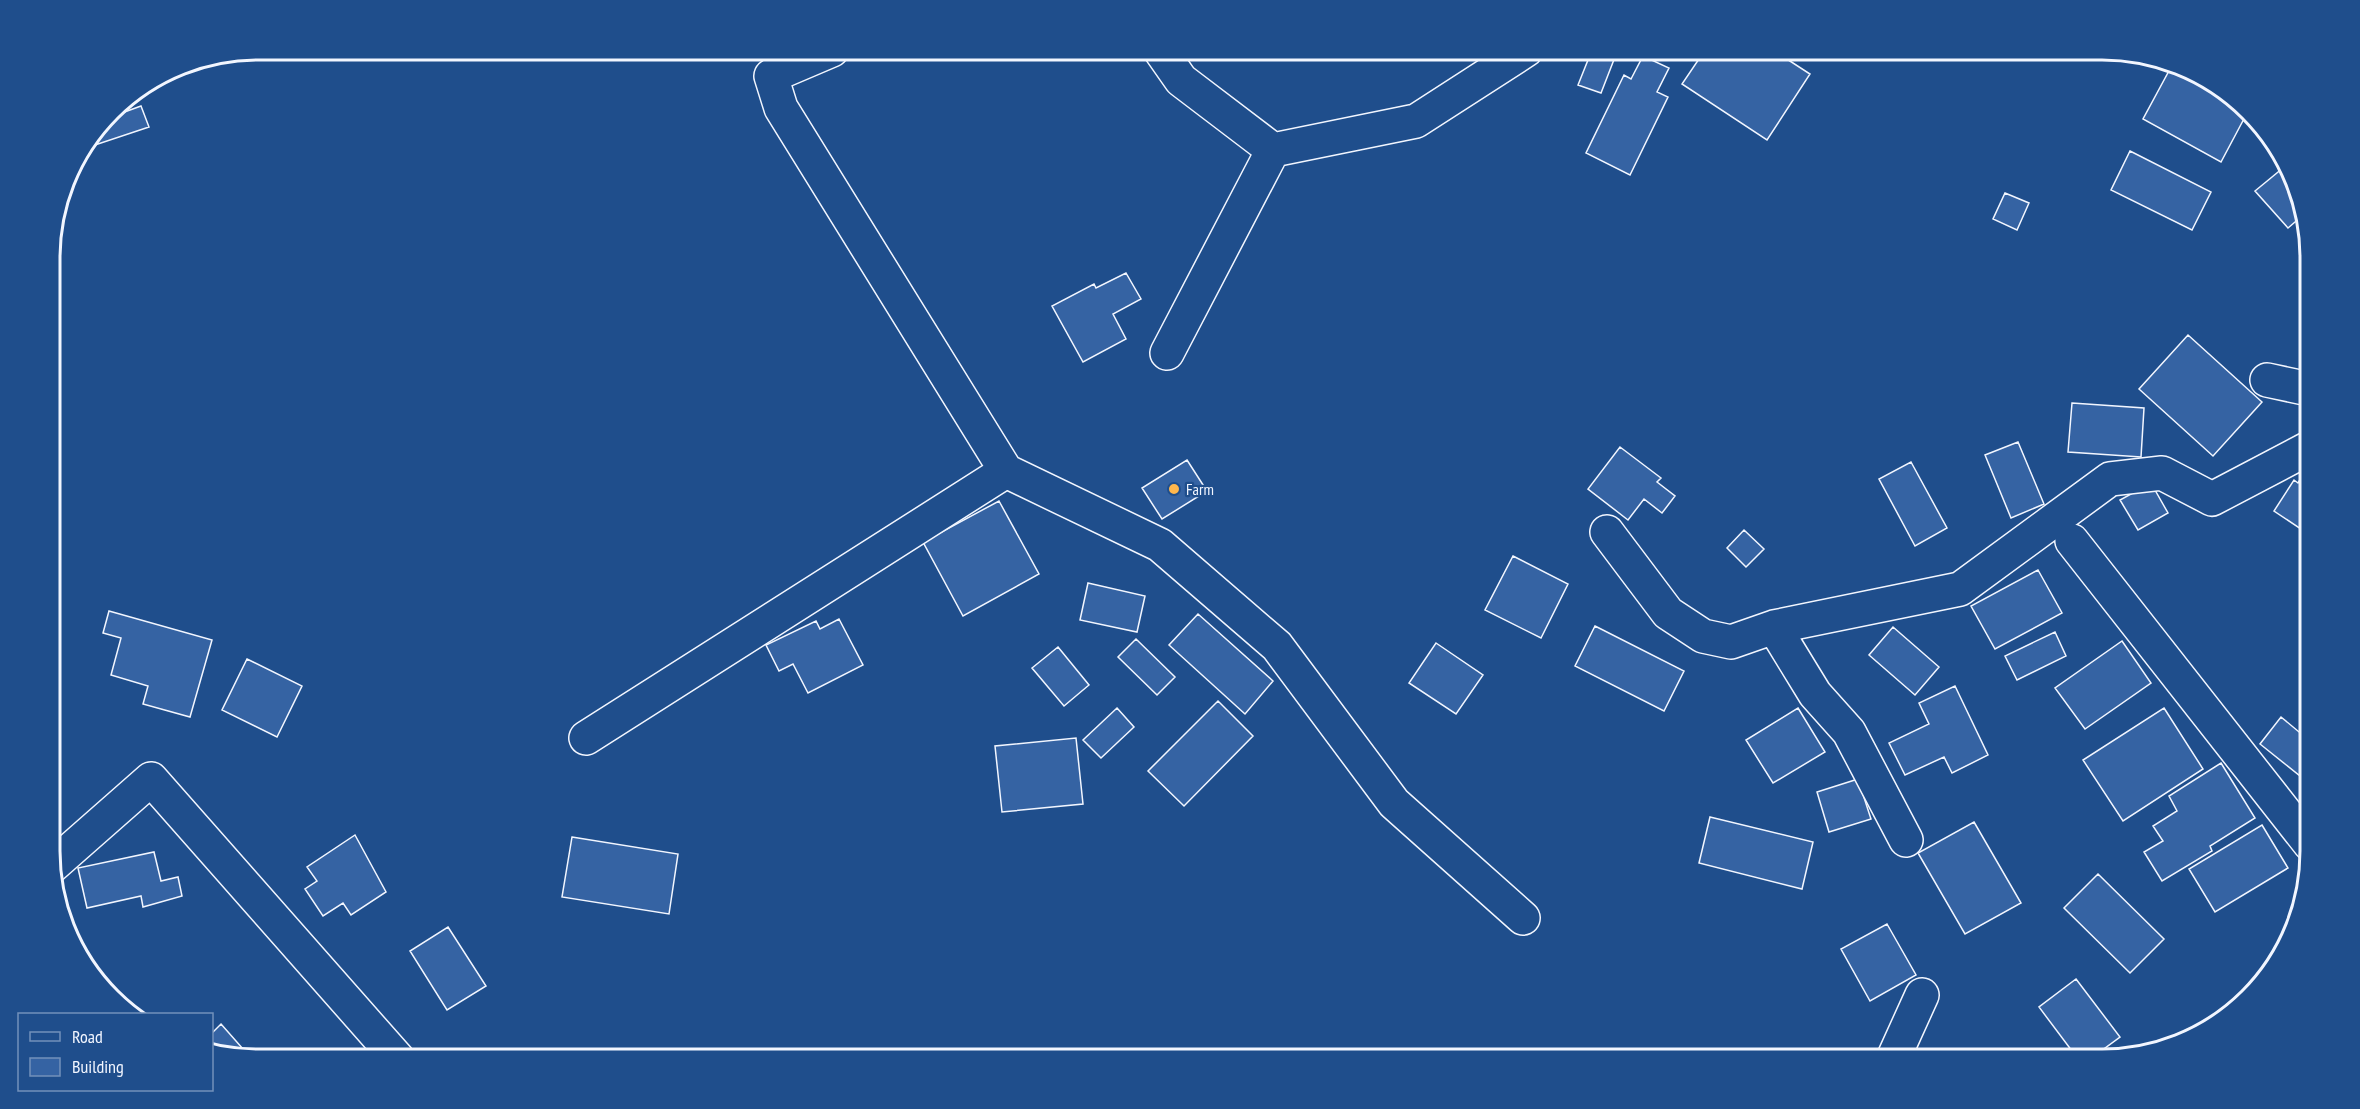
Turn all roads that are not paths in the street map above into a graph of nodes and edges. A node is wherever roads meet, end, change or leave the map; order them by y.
1 (809, 60) edge
2 (1167, 60) edge
3 (1511, 60) edge
4 (1273, 150) junction
5 (1167, 353) dead end
6 (2267, 380) dead end
7 (2300, 387) edge
8 (2300, 452) edge
9 (1006, 471) junction
10 (1607, 532) dead end
11 (2072, 541) dead end
12 (1774, 627) junction
13 (586, 738) dead end
14 (2300, 831) edge
15 (1906, 840) dead end
16 (61, 859) edge
17 (1523, 918) dead end
18 (1922, 995) dead end
19 (389, 1049) edge
20 (1898, 1049) edge

1 - 9 street
2 - 4 street
3 - 4 street
4 - 5 street
6 - 7 street
8 - 12 street
9 - 13 street
9 - 17 street
10 - 12 street
11 - 14 street
12 - 15 street
16 - 19 street
18 - 20 street

